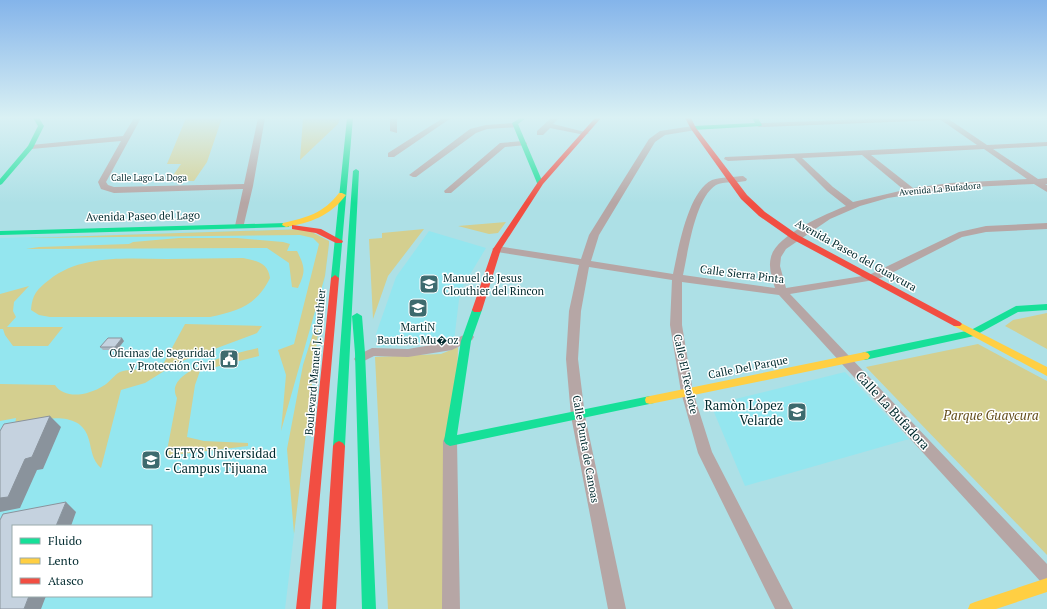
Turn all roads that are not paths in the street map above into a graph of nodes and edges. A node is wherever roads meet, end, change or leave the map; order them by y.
1 (46, 146) edge
2 (121, 146) edge
3 (257, 146) edge
4 (347, 146) edge
5 (404, 146) edge
6 (452, 146) edge
7 (501, 146) edge
8 (524, 146) edge
9 (573, 146) edge
10 (649, 146) edge
11 (706, 146) edge
12 (1010, 146) edge
13 (31, 148) joint
14 (986, 148) junction
15 (863, 152) junction
16 (391, 155) dead end
17 (726, 156) joint
18 (796, 156) junction
19 (357, 164) dead end
20 (4, 173) edge
21 (413, 175) dead end
22 (743, 178) junction
23 (730, 179) junction
24 (1047, 181) edge
25 (1035, 182) junction
26 (0, 183) edge
27 (540, 183) junction
28 (249, 186) junction
29 (1047, 189) edge
30 (910, 190) junction
31 (448, 191) dead end
32 (342, 195) junction
33 (851, 205) junction
34 (240, 226) junction
35 (286, 226) junction
36 (1047, 226) edge
37 (0, 233) edge
38 (798, 234) junction
39 (339, 241) junction
40 (497, 249) junction
41 (352, 256) junction
42 (585, 263) junction
43 (882, 274) junction
44 (677, 278) junction
45 (870, 278) junction
46 (782, 292) junction
47 (1047, 307) edge
48 (983, 328) junction
49 (974, 333) junction
50 (468, 337) junction
51 (1041, 358) dead end
52 (360, 359) junction
53 (846, 360) junction
54 (1047, 372) edge
55 (687, 392) junction
56 (578, 416) junction
57 (450, 441) junction
58 (1047, 576) edge
59 (1047, 584) edge
60 (303, 609) edge
61 (329, 609) edge
62 (368, 609) edge
63 (451, 609) edge
64 (617, 609) edge
65 (784, 609) edge
66 (975, 609) edge

1 - 13 street
2 - 28 street, Calle Lago La Doga
3 - 28 street
4 - 32 main road, Boulevard Manuel J. Clouthier
5 - 16 street
6 - 21 street
7 - 31 street
8 - 27 main road
9 - 27 main road
10 - 42 street, Calle Punta de Canoas
11 - 23 main road, Avenida Paseo del Guaycura
12 - 14 street
13 - 20 main road
14 - 15 street
14 - 25 street
15 - 18 street
15 - 30 street
17 - 18 street
17 - 22 main road, Avenida Paseo del Guaycura
18 - 33 street
19 - 41 main road
20 - 26 main road
22 - 23 street, Calle El Tecolote
22 - 38 main road, Avenida Paseo del Guaycura
23 - 38 main road, Avenida Paseo del Guaycura
23 - 44 street, Calle El Tecolote
24 - 25 street, Avenida La Bufadora
25 - 29 street
25 - 30 street, Avenida La Bufadora
27 - 40 main road
28 - 34 street
30 - 33 street, Avenida La Bufadora
32 - 35 main road
32 - 39 main road, Boulevard Manuel J. Clouthier
33 - 38 street, Avenida La Bufadora
34 - 35 main road, Avenida Paseo del Lago
34 - 37 main road, Avenida Paseo del Lago
35 - 39 main road
36 - 43 street, Calle Sierra Pinta
38 - 43 main road, Avenida Paseo del Guaycura
38 - 45 main road, Avenida Paseo del Guaycura
38 - 46 street, Calle La Bufadora
39 - 60 main road, Boulevard Manuel J. Clouthier
40 - 42 street, Calle Sierra Pinta
40 - 50 main road
41 - 52 main road
41 - 61 main road
42 - 44 street, Calle Sierra Pinta
42 - 56 street, Calle Punta de Canoas
43 - 45 street, Calle Sierra Pinta
43 - 48 main road, Avenida Paseo del Guaycura
44 - 46 street, Calle Sierra Pinta
44 - 55 street, Calle El Tecolote
45 - 46 street, Calle Sierra Pinta
45 - 49 main road, Avenida Paseo del Guaycura
46 - 53 street, Calle La Bufadora
47 - 48 main road, Calle Del Parque
48 - 49 main road, Calle Del Parque
48 - 51 main road, Avenida Paseo del Guaycura
49 - 53 main road, Calle Del Parque
49 - 54 main road, Avenida Paseo del Guaycura
50 - 52 street
50 - 57 main road
52 - 62 main road
53 - 55 main road, Calle Del Parque
53 - 58 street, Calle La Bufadora
55 - 56 main road, Calle Del Parque
55 - 65 street, Calle El Tecolote
56 - 57 main road, Calle Del Parque
56 - 64 street, Calle Punta de Canoas
57 - 63 street
59 - 66 main road

